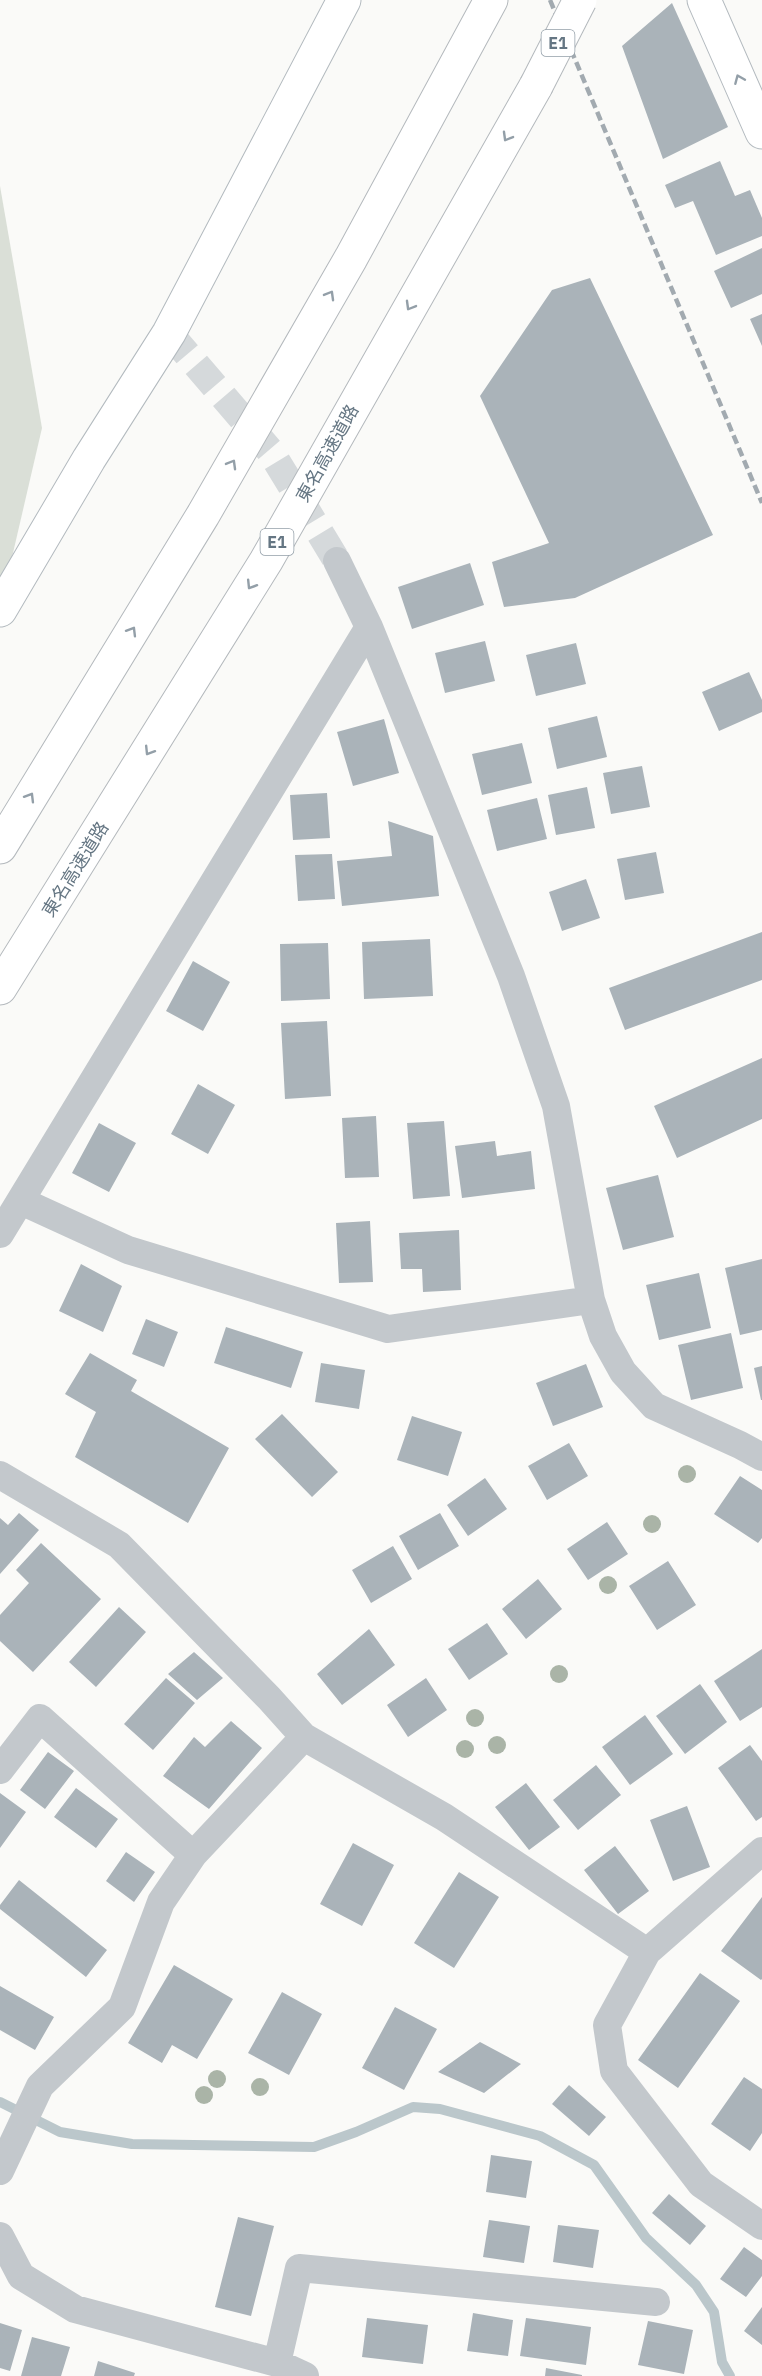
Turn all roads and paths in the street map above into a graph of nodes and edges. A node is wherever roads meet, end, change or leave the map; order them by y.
1 (344, 0) edge
2 (491, 0) edge
3 (580, 0) edge
4 (704, 0) edge
5 (762, 132) edge
6 (337, 561) tunnel mouth
7 (0, 610) edge
8 (369, 627) junction
9 (0, 847) edge
10 (0, 988) edge
11 (21, 1201) junction
12 (0, 1234) edge
13 (591, 1300) junction
14 (762, 1457) edge
15 (0, 1475) edge
16 (304, 1737) junction
17 (0, 1770) edge
18 (762, 1851) edge
19 (193, 1855) junction
20 (647, 1952) junction
21 (0, 2171) edge
22 (762, 2226) edge
23 (0, 2236) edge
24 (656, 2302) dead end
25 (277, 2363) junction
26 (305, 2376) edge

1 - 7 main road
9 -> 2 main road
3 -> 10 main road, 東名高速道路 / E1, bridge
5 -> 4 main road
6 - 8 street
8 - 11 street
8 - 13 street
11 - 12 street
11 - 13 street
13 - 14 street
15 - 16 street
16 - 19 street
16 - 20 street
17 - 19 street
18 - 20 street
19 - 21 street
20 - 22 street
23 - 25 street
24 - 25 street
25 - 26 street

